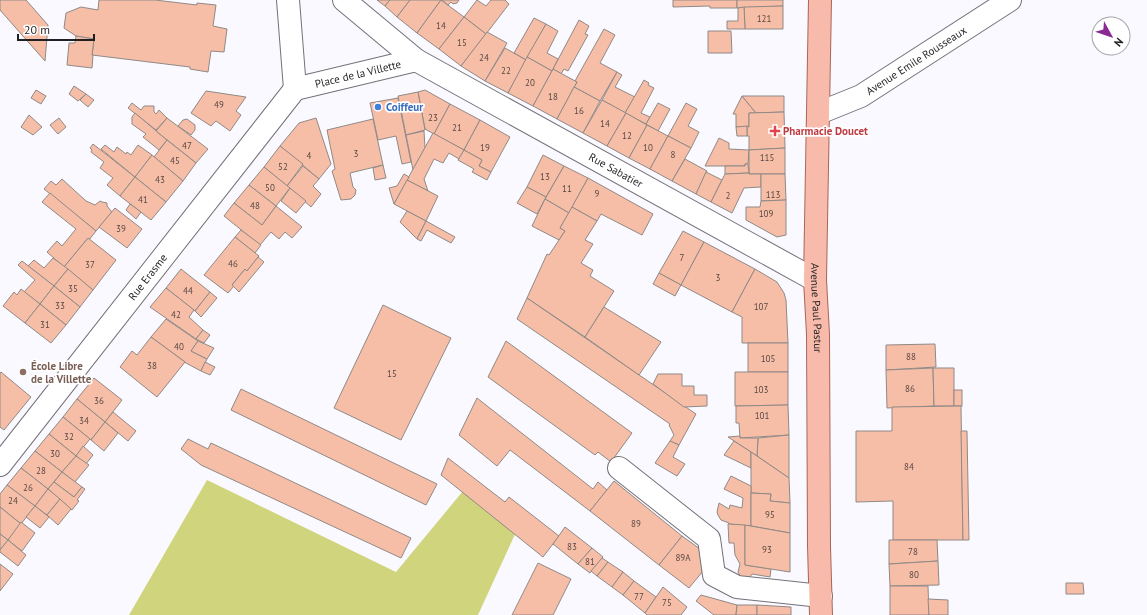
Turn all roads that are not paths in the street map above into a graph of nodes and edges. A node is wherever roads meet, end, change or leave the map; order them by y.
1 (288, 0) edge
2 (344, 0) edge
3 (820, 0) edge
4 (1010, 0) edge
5 (416, 60) junction
6 (295, 89) junction
7 (818, 113) junction
8 (815, 280) junction
9 (0, 465) edge
10 (619, 468) dead end
11 (821, 606) edge

1 - 6 street
2 - 5 street, Place de la Villette
3 - 7 main road, Avenue Paul Pastur
4 - 7 street, Avenue Emile Rousseaux
5 - 6 street, Place de la Villette
5 - 8 street, Rue Sabatier
6 - 9 street, Rue Erasme
7 - 8 main road, Avenue Paul Pastur
8 - 11 main road, Avenue Paul Pastur
10 - 11 street

